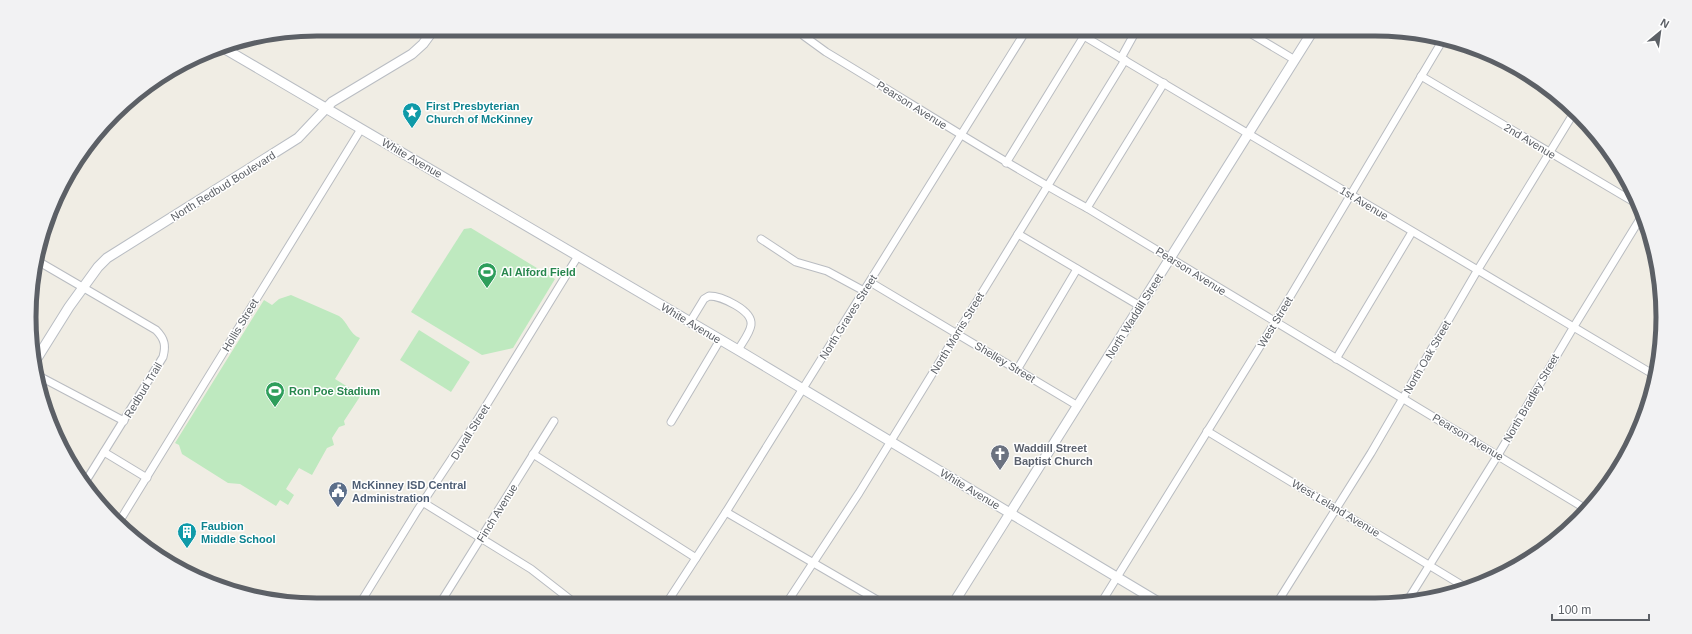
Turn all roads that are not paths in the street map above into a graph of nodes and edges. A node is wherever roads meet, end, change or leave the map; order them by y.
1 (429, 36) edge
2 (804, 36) edge
3 (1023, 36) edge
4 (1084, 36) joint
5 (1134, 36) edge
6 (1255, 36) edge
7 (1309, 36) edge
8 (1440, 44) edge
9 (228, 51) edge
10 (1123, 59) junction
11 (1294, 60) junction
12 (1421, 76) junction
13 (1164, 84) junction
14 (326, 108) junction
15 (1571, 116) edge
16 (361, 129) junction
17 (1248, 133) junction
18 (961, 135) junction
19 (1550, 153) junction
20 (1006, 163) junction
21 (1047, 187) junction
22 (1351, 195) junction
23 (1631, 200) edge
24 (1088, 208) junction
25 (1639, 221) edge
26 (1412, 232) junction
27 (1018, 234) junction
28 (761, 239) dead end
29 (578, 256) junction
30 (1170, 258) junction
31 (41, 263) edge
32 (1077, 269) junction
33 (1478, 271) junction
34 (870, 282) junction
35 (84, 289) junction
36 (864, 291) junction
37 (1140, 306) junction
38 (690, 322) junction
39 (1275, 322) junction
40 (1573, 328) junction
41 (956, 334) junction
42 (720, 340) junction
43 (738, 350) junction
44 (38, 356) edge
45 (1336, 359) junction
46 (1017, 370) junction
47 (1651, 373) edge
48 (43, 378) edge
49 (802, 389) junction
50 (1403, 398) junction
51 (1078, 406) junction
52 (124, 421) junction
53 (554, 421) dead end
54 (671, 422) dead end
55 (1207, 431) junction
56 (891, 441) junction
57 (104, 452) junction
58 (533, 454) junction
59 (1498, 455) junction
60 (147, 478) junction
61 (87, 479) edge
62 (424, 503) junction
63 (1582, 507) edge
64 (1336, 509) junction
65 (726, 512) junction
66 (1010, 513) junction
67 (121, 519) edge
68 (482, 537) junction
69 (696, 558) junction
70 (813, 562) junction
71 (1429, 563) junction
72 (1117, 577) junction
73 (1462, 584) edge
74 (1409, 596) edge
75 (363, 598) edge
76 (444, 598) edge
77 (568, 598) edge
78 (670, 598) edge
79 (790, 598) edge
80 (874, 598) edge
81 (957, 598) edge
82 (1104, 598) edge
83 (1152, 598) edge
84 (1280, 598) edge

1 - 14 street, North Redbud Boulevard
2 - 18 street, Pearson Avenue
3 - 18 street, North Graves Street
4 - 10 street, 1st Avenue
4 - 20 street
5 - 10 street, North Morris Street
6 - 11 street
7 - 11 street, North Waddill Street
8 - 12 street, West Street
9 - 14 street, White Avenue
10 - 13 street, 1st Avenue
10 - 21 street, North Morris Street
11 - 17 street, North Waddill Street
12 - 19 street, 2nd Avenue
12 - 22 street, West Street
13 - 17 street, 1st Avenue
13 - 24 street
14 - 16 street, White Avenue
14 - 35 street, North Redbud Boulevard
15 - 19 street, North Oak Street
16 - 29 street, White Avenue
16 - 60 street, Hollis Street
17 - 22 street, 1st Avenue
17 - 30 street, North Waddill Street
18 - 20 street, Pearson Avenue
18 - 34 street, North Graves Street
19 - 23 street, 2nd Avenue
19 - 33 street, North Oak Street
20 - 21 street, Pearson Avenue
21 - 24 street, Pearson Avenue
21 - 27 street, North Morris Street
22 - 26 street, 1st Avenue
22 - 39 street, West Street
24 - 30 street, Pearson Avenue
25 - 40 street, North Bradley Street
26 - 33 street, 1st Avenue
26 - 45 street
27 - 32 street
27 - 41 street, North Morris Street
28 - 36 street
29 - 38 street, White Avenue
29 - 62 street, Duvall Street
30 - 37 street, North Waddill Street
30 - 39 street, Pearson Avenue
31 - 35 street, Redbud Trail
32 - 37 street
32 - 46 street
33 - 40 street, 1st Avenue
33 - 50 street, North Oak Street
34 - 36 street, North Graves Street
34 - 41 street, Shelley Street
35 - 44 street, North Redbud Boulevard
35 - 52 street, Redbud Trail
36 - 49 street, North Graves Street
37 - 51 street, North Waddill Street
38 - 42 street, White Avenue
38 - 43 street
39 - 45 street, Pearson Avenue
39 - 55 street, West Street
40 - 47 street, 1st Avenue
40 - 59 street, North Bradley Street
41 - 46 street, Shelley Street
41 - 56 street, North Morris Street
42 - 43 street, White Avenue
42 - 54 street
43 - 49 street, White Avenue
45 - 50 street, Pearson Avenue
46 - 51 street, Shelley Street
48 - 52 street
49 - 56 street, White Avenue
49 - 65 street, North Graves Street
50 - 59 street, Pearson Avenue
50 - 64 street, North Oak Street
51 - 66 street, North Waddill Street
52 - 57 street, Redbud Trail
53 - 58 street, Finch Avenue
55 - 64 street, West Leland Avenue
55 - 72 street, West Street
56 - 66 street, White Avenue
56 - 70 street, North Morris Street
57 - 60 street
57 - 61 street, Redbud Trail
58 - 68 street, Finch Avenue
58 - 69 street
59 - 63 street, Pearson Avenue
59 - 71 street, North Bradley Street
60 - 67 street, Hollis Street
62 - 68 street
62 - 75 street, Duvall Street
64 - 71 street, West Leland Avenue
64 - 84 street, North Oak Street
65 - 69 street, North Graves Street
65 - 70 street
66 - 72 street, White Avenue
66 - 81 street, North Waddill Street
68 - 76 street, Finch Avenue
68 - 77 street
69 - 78 street, North Graves Street
70 - 79 street, North Morris Street
70 - 80 street
71 - 73 street, West Leland Avenue
71 - 74 street, North Bradley Street
72 - 82 street, West Street
72 - 83 street, White Avenue

